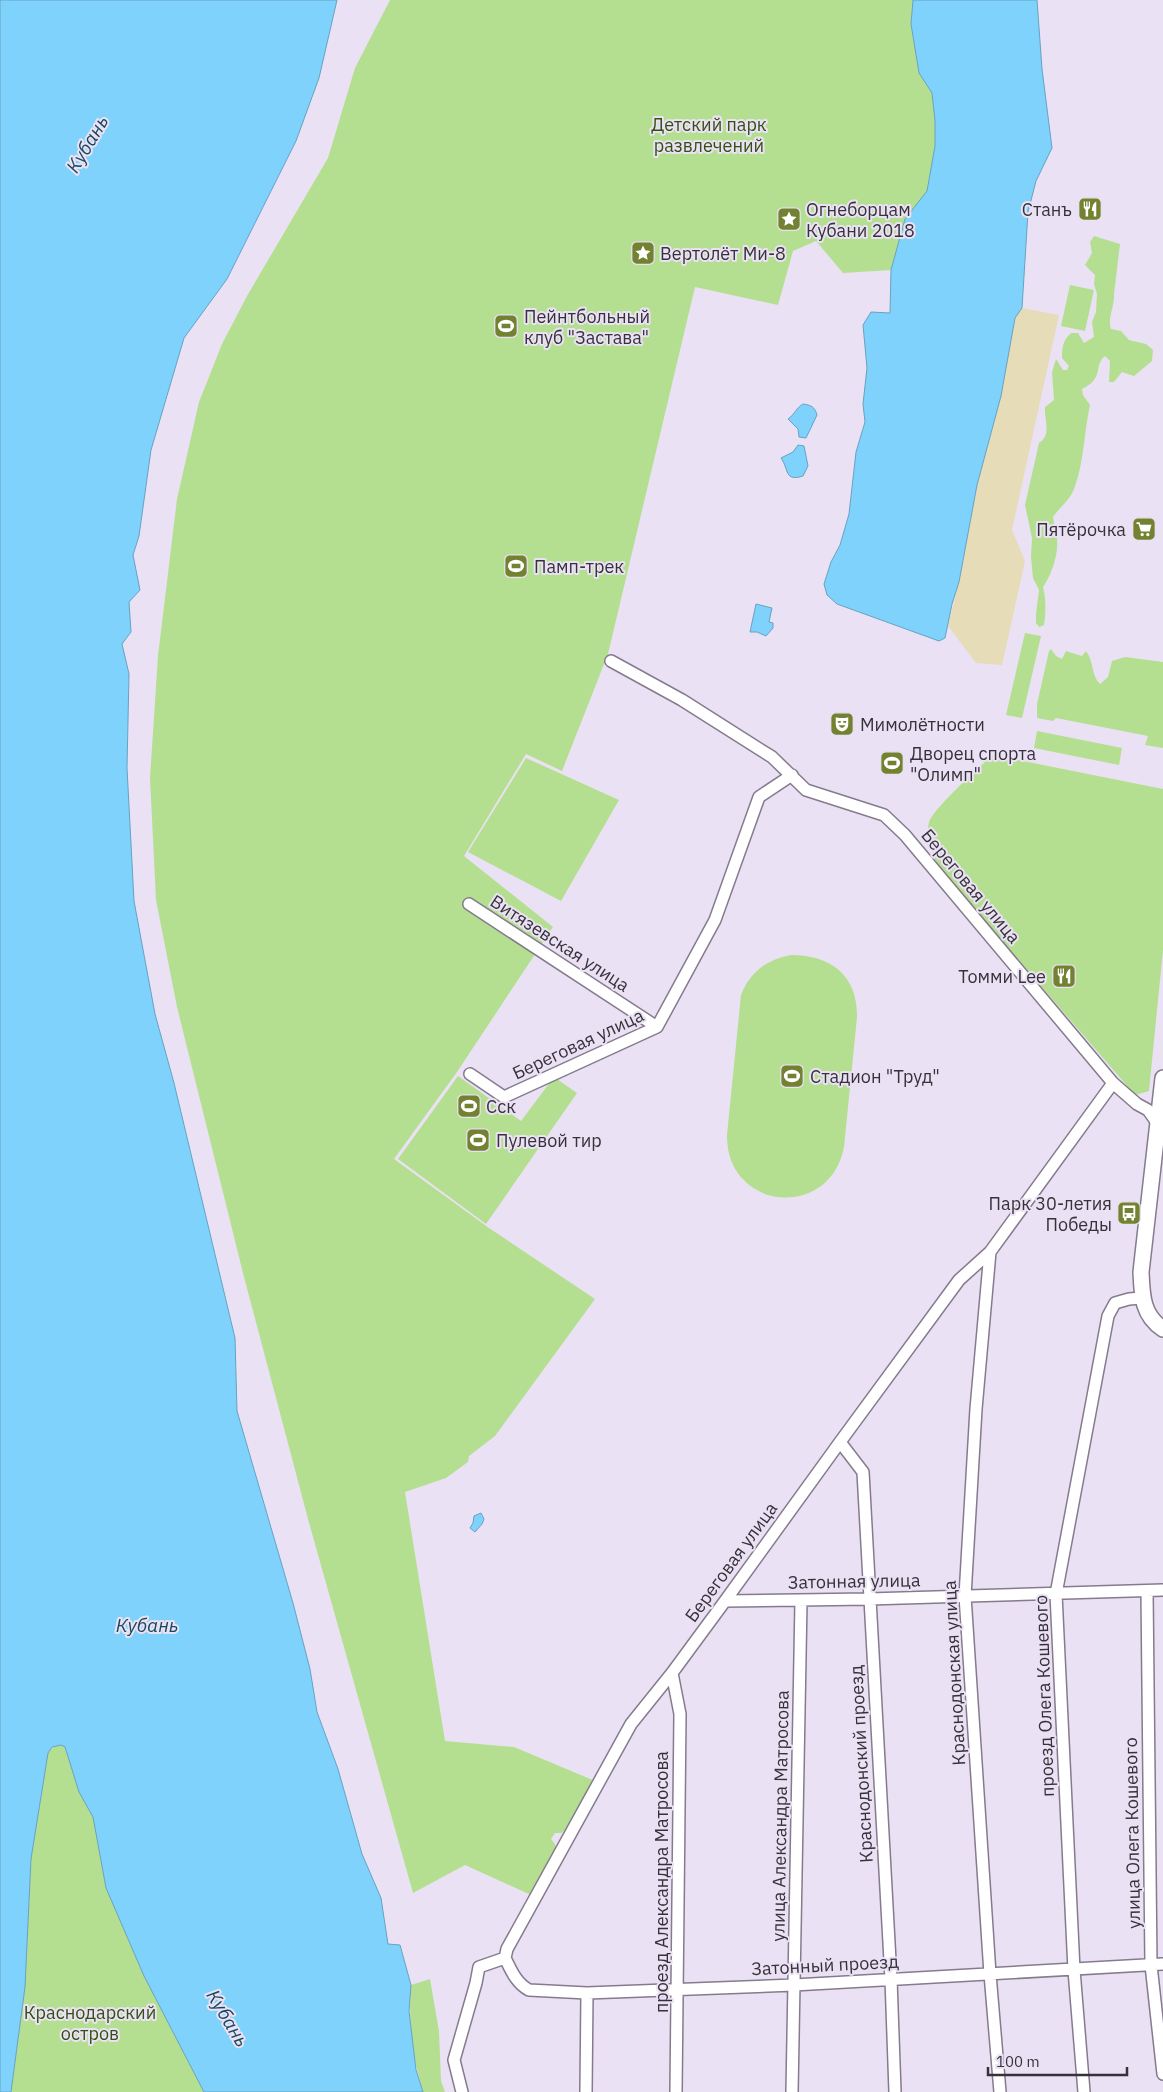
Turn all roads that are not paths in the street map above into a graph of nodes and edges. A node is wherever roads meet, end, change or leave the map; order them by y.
1 (611, 661) dead end
2 (792, 775) junction
3 (469, 904) dead end
4 (657, 1027) junction
5 (470, 1074) dead end
6 (1163, 1078) edge
7 (1113, 1084) junction
8 (1161, 1126) edge
9 (990, 1252) junction
10 (1142, 1298) junction
11 (1163, 1329) edge
12 (840, 1442) junction
13 (1163, 1590) edge
14 (1147, 1591) junction
15 (1056, 1594) junction
16 (965, 1596) junction
17 (870, 1599) junction
18 (801, 1601) junction
19 (725, 1602) junction
20 (672, 1673) junction
21 (505, 1958) junction
22 (1163, 1964) edge
23 (1151, 1965) junction
24 (1074, 1970) junction
25 (990, 1974) junction
26 (892, 1979) junction
27 (794, 1985) junction
28 (678, 1990) junction
29 (587, 1993) junction
30 (1163, 2074) edge
31 (462, 2092) edge
32 (586, 2092) edge
33 (676, 2092) edge
34 (792, 2092) edge
35 (895, 2092) edge
36 (1000, 2092) edge
37 (1084, 2092) edge

1 - 2 street, Береговая улица
2 - 4 street, Береговая улица
2 - 7 street, Береговая улица
3 - 4 street, Витязевская улица
4 - 5 street, Береговая улица
6 - 8 main road
7 - 8 street, Береговая улица
7 - 9 street, Береговая улица
8 - 10 main road
9 - 12 street, Береговая улица
9 - 16 street, Краснодонская улица
10 - 11 main road
10 - 15 street, проезд Олега Кошевого
12 - 17 street, Краснодонский проезд
12 - 19 street, Береговая улица
13 - 14 street, Затонная улица
14 - 15 street, Затонная улица
14 - 23 street, улица Олега Кошевого
15 - 16 street, Затонная улица
15 - 24 street, проезд Олега Кошевого
16 - 17 street, Затонная улица
16 - 25 street, Краснодонская улица
17 - 18 street, Затонная улица
17 - 26 street, Краснодонский проезд
18 - 19 street, Затонная улица
18 - 27 street, улица Александра Матросова
19 - 20 street, Береговая улица
20 - 21 street, Береговая улица
20 - 28 street, проезд Александра Матросова
21 - 29 street, Затонный проезд
21 - 31 street
22 - 23 street, Затонный проезд
23 - 24 street, Затонный проезд
23 - 30 street, улица Олега Кошевого
24 - 25 street, Затонный проезд
24 - 37 street, проезд Олега Кошевого
25 - 26 street, Затонный проезд
25 - 36 street, Краснодонская улица
26 - 27 street, Затонный проезд
26 - 35 street, Краснодонский проезд
27 - 28 street, Затонный проезд
27 - 34 street, улица Александра Матросова
28 - 29 street, Затонный проезд
28 - 33 street, проезд Александра Матросова
29 - 32 street

